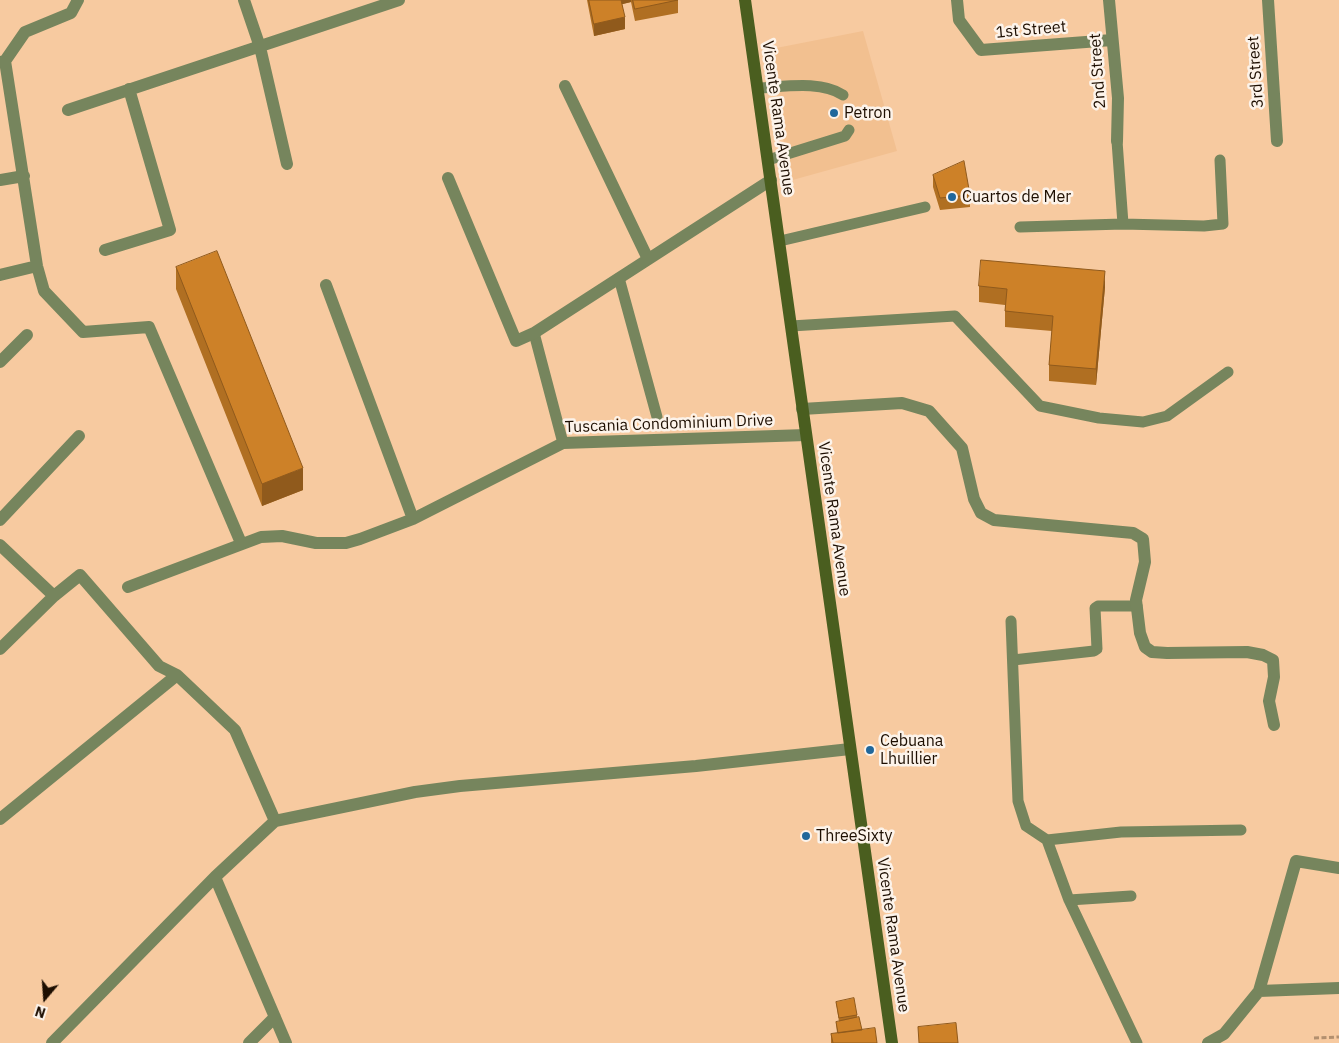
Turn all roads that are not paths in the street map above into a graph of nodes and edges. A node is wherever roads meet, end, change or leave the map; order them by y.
1 (78, 0) edge
2 (244, 0) edge
3 (399, 0) edge
4 (746, 0) edge
5 (957, 0) edge
6 (1109, 0) edge
7 (1268, 0) edge
8 (1112, 40) junction
9 (260, 48) junction
10 (2, 62) edge
11 (565, 86) dead end
12 (758, 88) junction
13 (129, 89) junction
14 (843, 95) dead end
15 (68, 110) dead end
16 (849, 130) dead end
17 (1117, 141) joint
18 (1278, 142) dead end
19 (768, 160) junction
20 (1220, 160) dead end
21 (287, 164) dead end
22 (24, 176) junction
23 (448, 178) dead end
24 (0, 180) edge
25 (771, 180) junction
26 (925, 207) dead end
27 (1123, 224) junction
28 (1020, 227) dead end
29 (780, 241) junction
30 (104, 250) dead end
31 (647, 257) junction
32 (37, 266) junction
33 (0, 275) edge
34 (619, 278) junction
35 (326, 285) dead end
36 (791, 326) junction
37 (534, 332) junction
38 (27, 335) dead end
39 (0, 362) edge
40 (1228, 372) dead end
41 (802, 409) junction
42 (656, 417) dead end
43 (806, 435) junction
44 (79, 436) dead end
45 (562, 442) junction
46 (412, 519) junction
47 (0, 520) edge
48 (241, 543) junction
49 (0, 545) edge
50 (128, 587) dead end
51 (54, 596) junction
52 (1137, 606) junction
53 (1011, 621) dead end
54 (0, 649) edge
55 (1013, 660) junction
56 (177, 675) junction
57 (1274, 724) dead end
58 (850, 749) junction
59 (0, 819) edge
60 (275, 820) junction
61 (1241, 830) dead end
62 (1046, 840) junction
63 (1339, 868) edge
64 (215, 877) junction
65 (1131, 896) dead end
66 (1068, 900) junction
67 (1339, 988) edge
68 (1259, 991) junction
69 (275, 1017) junction
70 (52, 1043) edge
71 (249, 1043) edge
72 (286, 1043) edge
73 (892, 1043) edge
74 (1137, 1043) edge
75 (1208, 1043) edge

1 - 10 street
2 - 9 street
3 - 9 street
4 - 12 main road, Vicente Rama Avenue
5 - 8 street, 1st Street
6 - 8 street, 2nd Street
7 - 18 street, 3rd Street
8 - 17 street, 2nd Street
9 - 13 street
9 - 21 street
10 - 22 street
11 - 31 street
12 - 14 lane
12 - 19 main road, Vicente Rama Avenue
13 - 15 street
13 - 30 street
16 - 19 lane
17 - 27 lane
19 - 25 main road, Vicente Rama Avenue
20 - 27 lane
22 - 24 street
22 - 32 street
23 - 37 street
25 - 29 main road, Vicente Rama Avenue
25 - 31 street
26 - 29 lane
27 - 28 lane
29 - 36 main road, Vicente Rama Avenue
31 - 34 street
32 - 33 street
32 - 48 street
34 - 37 street
34 - 42 lane
35 - 46 street
36 - 40 lane
36 - 41 main road, Vicente Rama Avenue
37 - 45 lane
38 - 39 street
41 - 43 main road, Vicente Rama Avenue
41 - 52 street
43 - 45 street, Tuscania Condominium Drive
43 - 58 main road, Vicente Rama Avenue
44 - 47 street
45 - 46 street, Tuscania Condominium Drive
46 - 48 street, Tuscania Condominium Drive
48 - 50 street, Tuscania Condominium Drive
49 - 51 street
51 - 54 street
51 - 56 street
52 - 55 lane
52 - 57 street
53 - 55 lane
55 - 62 lane
56 - 59 street
56 - 60 street
58 - 60 street
58 - 73 main road, Vicente Rama Avenue
60 - 64 street
61 - 62 lane
62 - 66 lane
63 - 68 street
64 - 69 street
64 - 70 street
65 - 66 lane
66 - 74 lane
67 - 68 street
68 - 75 street
69 - 71 street
69 - 72 street

